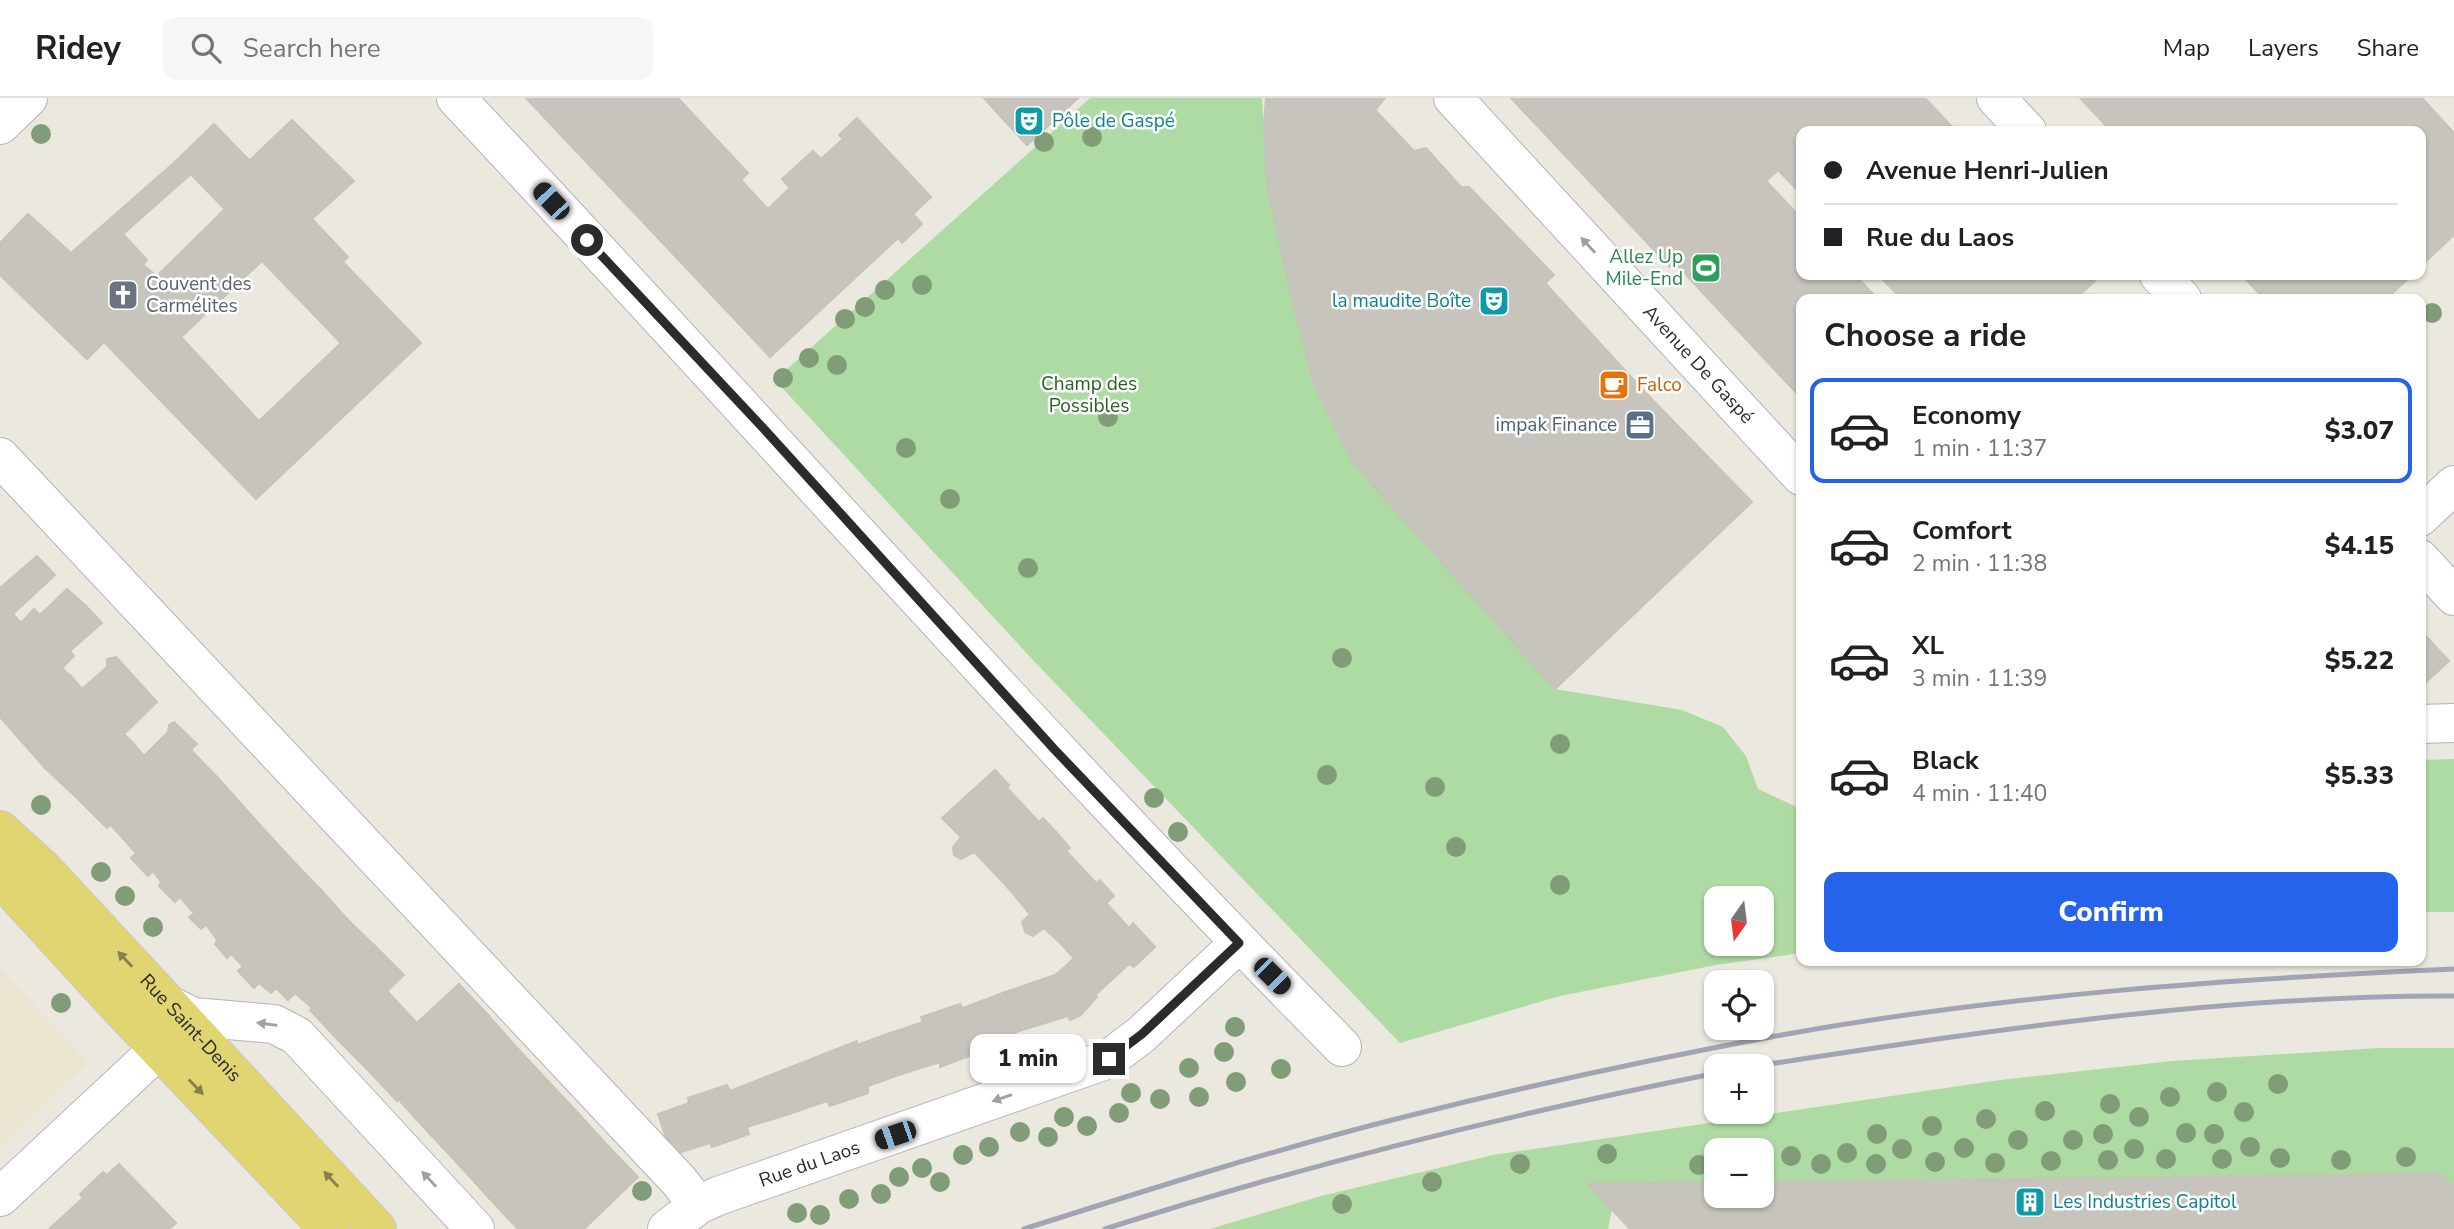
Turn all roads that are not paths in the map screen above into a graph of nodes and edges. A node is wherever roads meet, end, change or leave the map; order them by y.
1 (456, 98) edge
2 (1453, 98) edge
3 (1996, 98) edge
4 (2021, 126) edge
5 (2164, 280) edge
6 (2177, 294) edge
7 (0, 457) edge
8 (1796, 471) edge
9 (2454, 485) edge
10 (2426, 511) edge
11 (2426, 566) edge
12 (2454, 596) edge
13 (2454, 723) edge
14 (2426, 724) edge
15 (0, 830) edge
16 (0, 877) edge
17 (1239, 943) junction
18 (167, 1004) junction
19 (1342, 1047) dead end
20 (159, 1049) junction
21 (0, 1197) edge
22 (698, 1205) junction
23 (329, 1229) edge
24 (377, 1229) edge
25 (475, 1229) edge
26 (667, 1229) edge

1 - 17 street
8 -> 2 street, Avenue De Gaspé
3 - 4 street
5 - 6 street
7 - 22 street
9 - 10 street
11 - 12 street
13 - 14 street
18 -> 15 main road, Rue Saint-Denis
16 - 20 main road, Rue Saint-Denis
17 - 19 street
17 -> 22 street, Rue du Laos
24 -> 18 main road, Rue Saint-Denis
25 -> 18 street
20 - 21 street
20 -> 23 main road, Rue Saint-Denis
22 - 26 street, Rue du Laos

